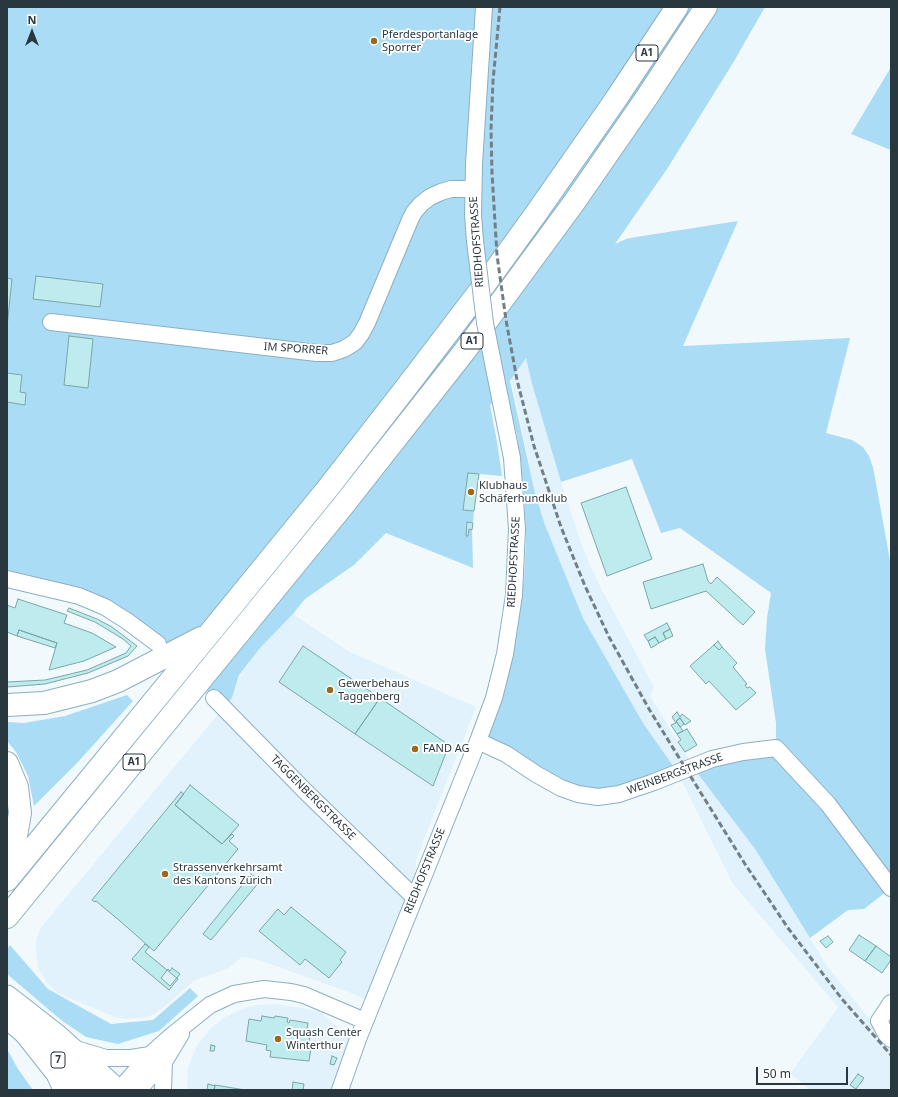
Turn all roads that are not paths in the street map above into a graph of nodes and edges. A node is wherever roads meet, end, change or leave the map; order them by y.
1 (484, 7) edge
2 (677, 7) edge
3 (706, 7) edge
4 (473, 189) junction
5 (51, 322) dead end
6 (7, 579) edge
7 (209, 634) junction
8 (158, 644) dead end
9 (214, 698) dead end
10 (7, 705) edge
11 (478, 742) junction
12 (7, 763) edge
13 (7, 856) edge
14 (7, 880) edge
15 (891, 888) edge
16 (414, 897) junction
17 (7, 917) edge
18 (7, 996) edge
19 (891, 1004) edge
20 (365, 1020) junction
21 (15, 1024) edge
22 (891, 1040) edge
23 (71, 1048) junction
24 (157, 1058) junction
25 (65, 1090) edge
26 (93, 1090) edge
27 (119, 1090) edge
28 (138, 1090) edge
29 (163, 1090) edge
30 (340, 1090) edge

1 - 4 street, RIEDHOFSTRASSE
2 - 7 highway, A1
3 - 17 highway, A1
4 - 5 street, IM SPORRER
4 - 11 street, RIEDHOFSTRASSE, bridge
6 - 8 street
7 - 10 highway, A1
7 - 14 highway, A1
9 - 16 street, TAGGENBERGSTRASSE
11 - 15 street, WEINBERGSTRASSE
11 - 16 street, RIEDHOFSTRASSE
12 - 13 highway
16 - 20 street, RIEDHOFSTRASSE
18 - 23 main road, 7
19 - 22 street
20 - 24 street
20 - 30 street, RIEDHOFSTRASSE
21 - 25 highway
21 - 26 main road, 7
23 - 24 street
23 - 27 main road, 7
24 - 27 street
24 - 28 street
24 - 29 street

